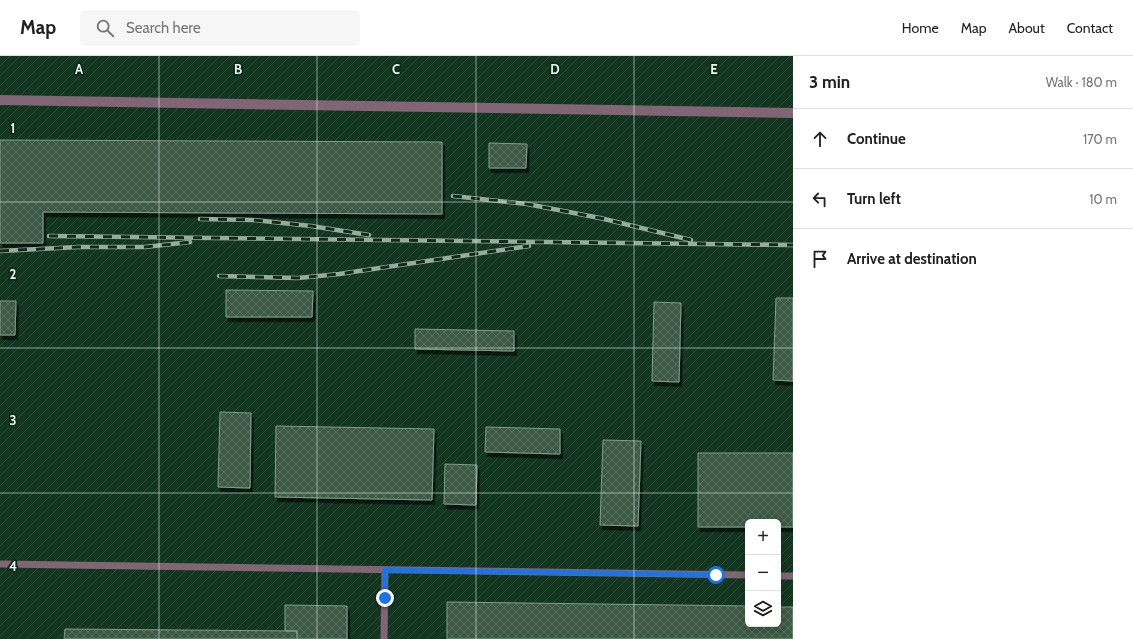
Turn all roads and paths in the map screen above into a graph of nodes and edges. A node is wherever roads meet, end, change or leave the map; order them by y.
1 (0, 100) edge
2 (793, 113) edge
3 (0, 564) edge
4 (385, 570) junction
5 (745, 575) edge
6 (781, 576) edge
7 (793, 576) edge
8 (384, 639) edge

1 - 2 street
3 - 4 lane
4 - 5 lane
4 - 8 lane
6 - 7 lane

